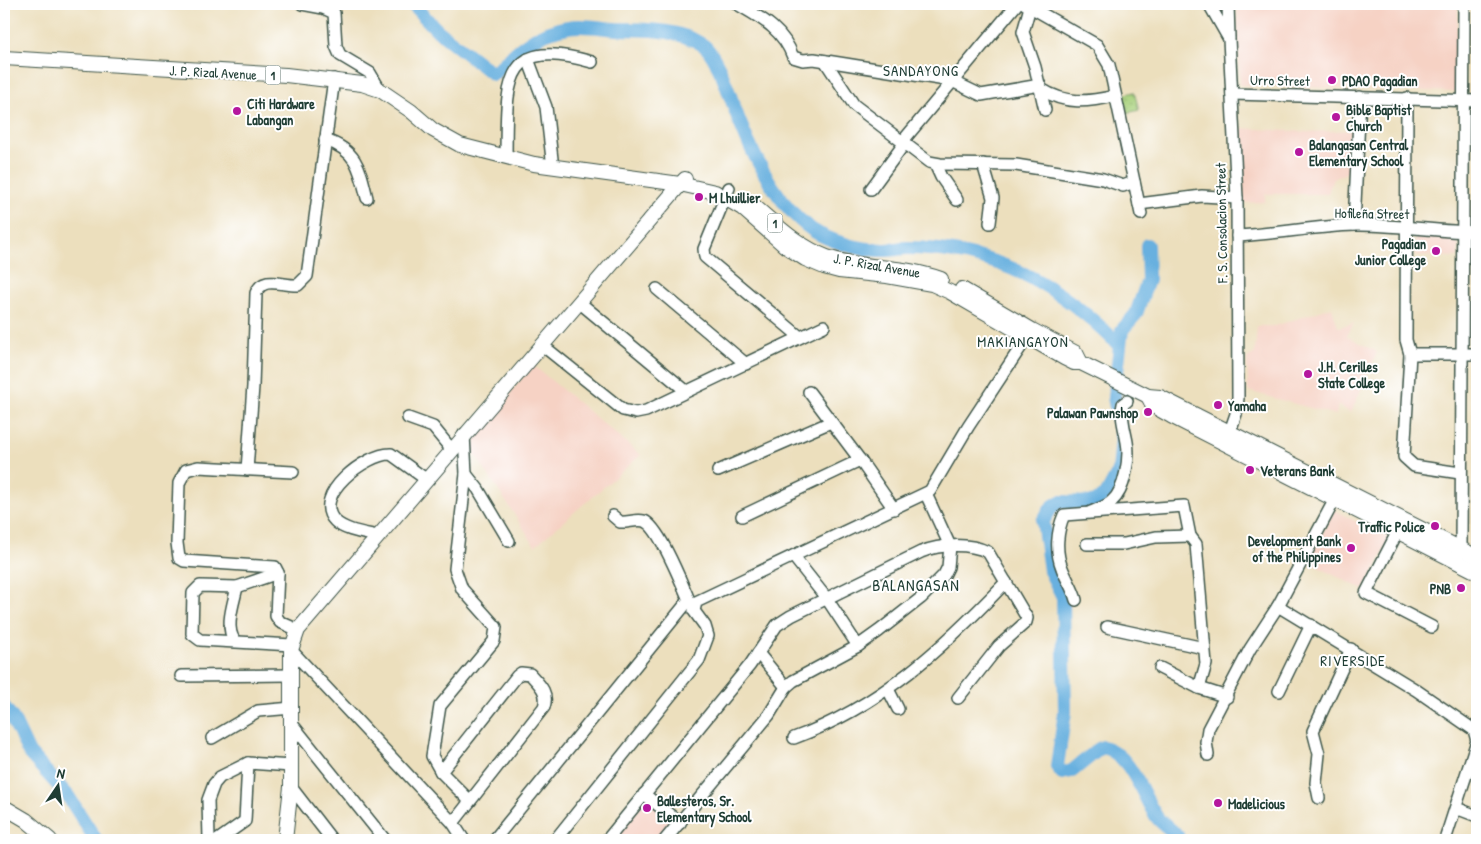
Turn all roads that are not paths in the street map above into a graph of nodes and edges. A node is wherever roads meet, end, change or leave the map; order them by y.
1 (302, 4) edge
2 (737, 4) edge
3 (1017, 4) edge
4 (1209, 4) edge
5 (1228, 4) edge
6 (1464, 4) edge
7 (1027, 5) edge
8 (1229, 39) junction
9 (4, 58) edge
10 (528, 59) junction
11 (826, 61) junction
12 (592, 62) dead end
13 (334, 79) junction
14 (952, 81) junction
15 (1041, 87) junction
16 (380, 90) junction
17 (1232, 94) junction
18 (1115, 96) junction
19 (1360, 98) junction
20 (1407, 98) junction
21 (1464, 100) junction
22 (1477, 101) edge
23 (1045, 110) dead end
24 (325, 140) junction
25 (903, 143) junction
26 (506, 157) junction
27 (552, 159) junction
28 (522, 160) junction
29 (935, 164) junction
30 (983, 164) junction
31 (684, 180) junction
32 (1134, 182) junction
33 (871, 189) dead end
34 (727, 192) junction
35 (368, 198) dead end
36 (1237, 198) junction
37 (957, 200) dead end
38 (990, 222) dead end
39 (1354, 225) junction
40 (1407, 229) junction
41 (1462, 232) junction
42 (1477, 232) edge
43 (1237, 236) junction
44 (657, 289) dead end
45 (579, 302) junction
46 (824, 326) dead end
47 (1030, 334) junction
48 (800, 337) junction
49 (542, 345) junction
50 (1410, 354) junction
51 (1461, 354) junction
52 (1477, 354) edge
53 (746, 364) junction
54 (686, 390) junction
55 (808, 392) dead end
56 (1148, 396) junction
57 (1127, 401) dead end
58 (408, 418) dead end
59 (831, 422) junction
60 (1231, 431) junction
61 (464, 434) junction
62 (1225, 444) junction
63 (451, 450) junction
64 (860, 460) junction
65 (247, 470) junction
66 (718, 471) dead end
67 (293, 472) dead end
68 (1460, 473) junction
69 (466, 474) junction
70 (427, 480) junction
71 (926, 494) junction
72 (1335, 499) junction
73 (894, 509) junction
74 (1087, 513) junction
75 (613, 516) dead end
76 (742, 516) dead end
77 (1398, 532) junction
78 (378, 536) junction
79 (1190, 536) junction
80 (509, 541) dead end
81 (1087, 544) dead end
82 (950, 546) junction
83 (1458, 554) junction
84 (793, 556) junction
85 (1476, 566) edge
86 (278, 574) junction
87 (1006, 582) junction
88 (237, 587) junction
89 (827, 599) junction
90 (1076, 600) dead end
91 (692, 601) junction
92 (1278, 606) junction
93 (1311, 625) junction
94 (1107, 627) dead end
95 (1432, 627) dead end
96 (298, 630) junction
97 (235, 641) junction
98 (858, 646) junction
99 (292, 648) junction
100 (1204, 648) junction
101 (1351, 649) junction
102 (758, 653) junction
103 (1160, 668) dead end
104 (290, 675) junction
105 (181, 676) dead end
106 (786, 687) junction
107 (1199, 688) junction
108 (888, 689) junction
109 (1279, 691) dead end
110 (1227, 697) junction
111 (958, 698) dead end
112 (292, 708) junction
113 (898, 709) dead end
114 (292, 724) junction
115 (212, 738) dead end
116 (794, 738) dead end
117 (1208, 754) dead end
118 (248, 764) junction
119 (291, 766) junction
120 (441, 772) junction
121 (290, 787) junction
122 (644, 794) junction
123 (1319, 798) dead end
124 (470, 800) junction
125 (4, 807) edge
126 (1456, 808) junction
127 (1477, 816) edge
128 (680, 822) junction
129 (453, 823) junction
130 (329, 839) edge
131 (50, 840) edge
132 (209, 840) edge
133 (218, 840) edge
134 (285, 840) edge
135 (385, 840) edge
136 (464, 840) edge
137 (494, 840) edge
138 (555, 840) edge
139 (607, 840) edge
140 (665, 840) edge
141 (1445, 840) edge

1 - 16 street
2 - 11 street
3 - 14 street
4 - 8 street, F. S. Consolacion Street
5 - 8 street
6 - 21 street
7 - 15 street
7 - 18 street
8 - 17 street, F. S. Consolacion Street
9 - 13 main road, J. P. Rizal Avenue / 1
10 - 12 street
10 - 26 street
10 - 27 street
11 - 14 street
11 - 25 street
13 - 16 main road, J. P. Rizal Avenue / 1
13 - 24 street
14 - 15 street
14 - 25 street
15 - 18 street
15 - 23 street
16 - 26 main road, J. P. Rizal Avenue / 1
17 - 19 street, Urro Street
17 - 36 street, F. S. Consolacion Street
18 - 32 street
19 - 20 street, Urro Street
19 - 39 street
20 - 21 street, Urro Street
20 - 40 street
21 - 22 street, Urro Street
21 - 41 street
24 - 35 street
24 - 65 street
25 - 29 street
25 - 33 street
26 - 28 main road, J. P. Rizal Avenue / 1
27 - 28 main road, J. P. Rizal Avenue / 1
27 - 31 main road, J. P. Rizal Avenue / 1
28 - 31 main road, J. P. Rizal Avenue / 1
29 - 30 street
29 - 37 street
30 - 32 street
30 - 38 street
31 - 34 main road, J. P. Rizal Avenue / 1
31 - 45 main road
32 - 36 street
34 - 47 main road, J. P. Rizal Avenue / 1
34 - 48 street
36 - 43 street, F. S. Consolacion Street
39 - 40 street, Hofileña Street
39 - 43 street, Hofileña Street
40 - 41 street, Hofileña Street
40 - 50 street
41 - 42 street, Hofileña Street
41 - 51 street
43 - 60 street, F. S. Consolacion Street
44 - 53 street
45 - 49 main road
45 - 54 street
46 - 48 street
47 - 56 main road, J. P. Rizal Avenue / 1
47 - 71 street
48 - 53 street
49 - 54 street
49 - 61 main road
50 - 51 street
50 - 68 street
51 - 52 street
51 - 68 street
53 - 54 street
55 - 59 street
56 - 60 main road, J. P. Rizal Avenue / 1
56 - 62 main road, J. P. Rizal Avenue / 1
57 - 74 street
58 - 63 street
59 - 64 street
59 - 66 street
60 - 62 street, F. S. Consolacion Street
60 - 83 main road, J. P. Rizal Avenue / 1
61 - 63 main road
61 - 69 street
62 - 72 main road, J. P. Rizal Avenue / 1
63 - 70 main road
64 - 73 street
64 - 76 street
65 - 67 street
65 - 86 street
68 - 83 street
69 - 80 street
69 - 120 street
70 - 78 main road
70 - 78 street
71 - 73 street
71 - 82 street
72 - 77 main road, J. P. Rizal Avenue / 1
72 - 92 street
73 - 84 street
74 - 79 street
74 - 90 street
75 - 91 street
77 - 83 main road, J. P. Rizal Avenue / 1
77 - 95 street
78 - 96 main road
79 - 81 street
79 - 100 street
82 - 87 street
82 - 89 street
82 - 98 street
83 - 85 main road, J. P. Rizal Avenue / 1
84 - 89 street
84 - 91 street
86 - 88 street
86 - 96 street
87 - 108 street
87 - 111 street
88 - 97 street
88 - 97 street
89 - 98 street
89 - 102 street
91 - 137 street
91 - 138 street
92 - 93 street
92 - 110 street
93 - 101 street
93 - 109 street
94 - 100 street
96 - 99 main road
97 - 99 street
98 - 106 street
99 - 104 main road
99 - 129 street
100 - 107 street
101 - 123 street
101 - 126 street
102 - 106 street
102 - 122 street
103 - 107 street
104 - 105 street
104 - 112 main road
106 - 128 street
107 - 110 street
108 - 113 street
108 - 116 street
110 - 117 street
112 - 114 main road
112 - 115 street
114 - 119 main road
114 - 135 street
118 - 119 street
118 - 132 street
118 - 133 street
119 - 121 main road
120 - 124 street
120 - 124 street
121 - 130 street
121 - 134 main road
122 - 128 street
122 - 139 street
124 - 129 street
125 - 131 main road
126 - 127 street
126 - 141 street
128 - 140 street
129 - 136 street

